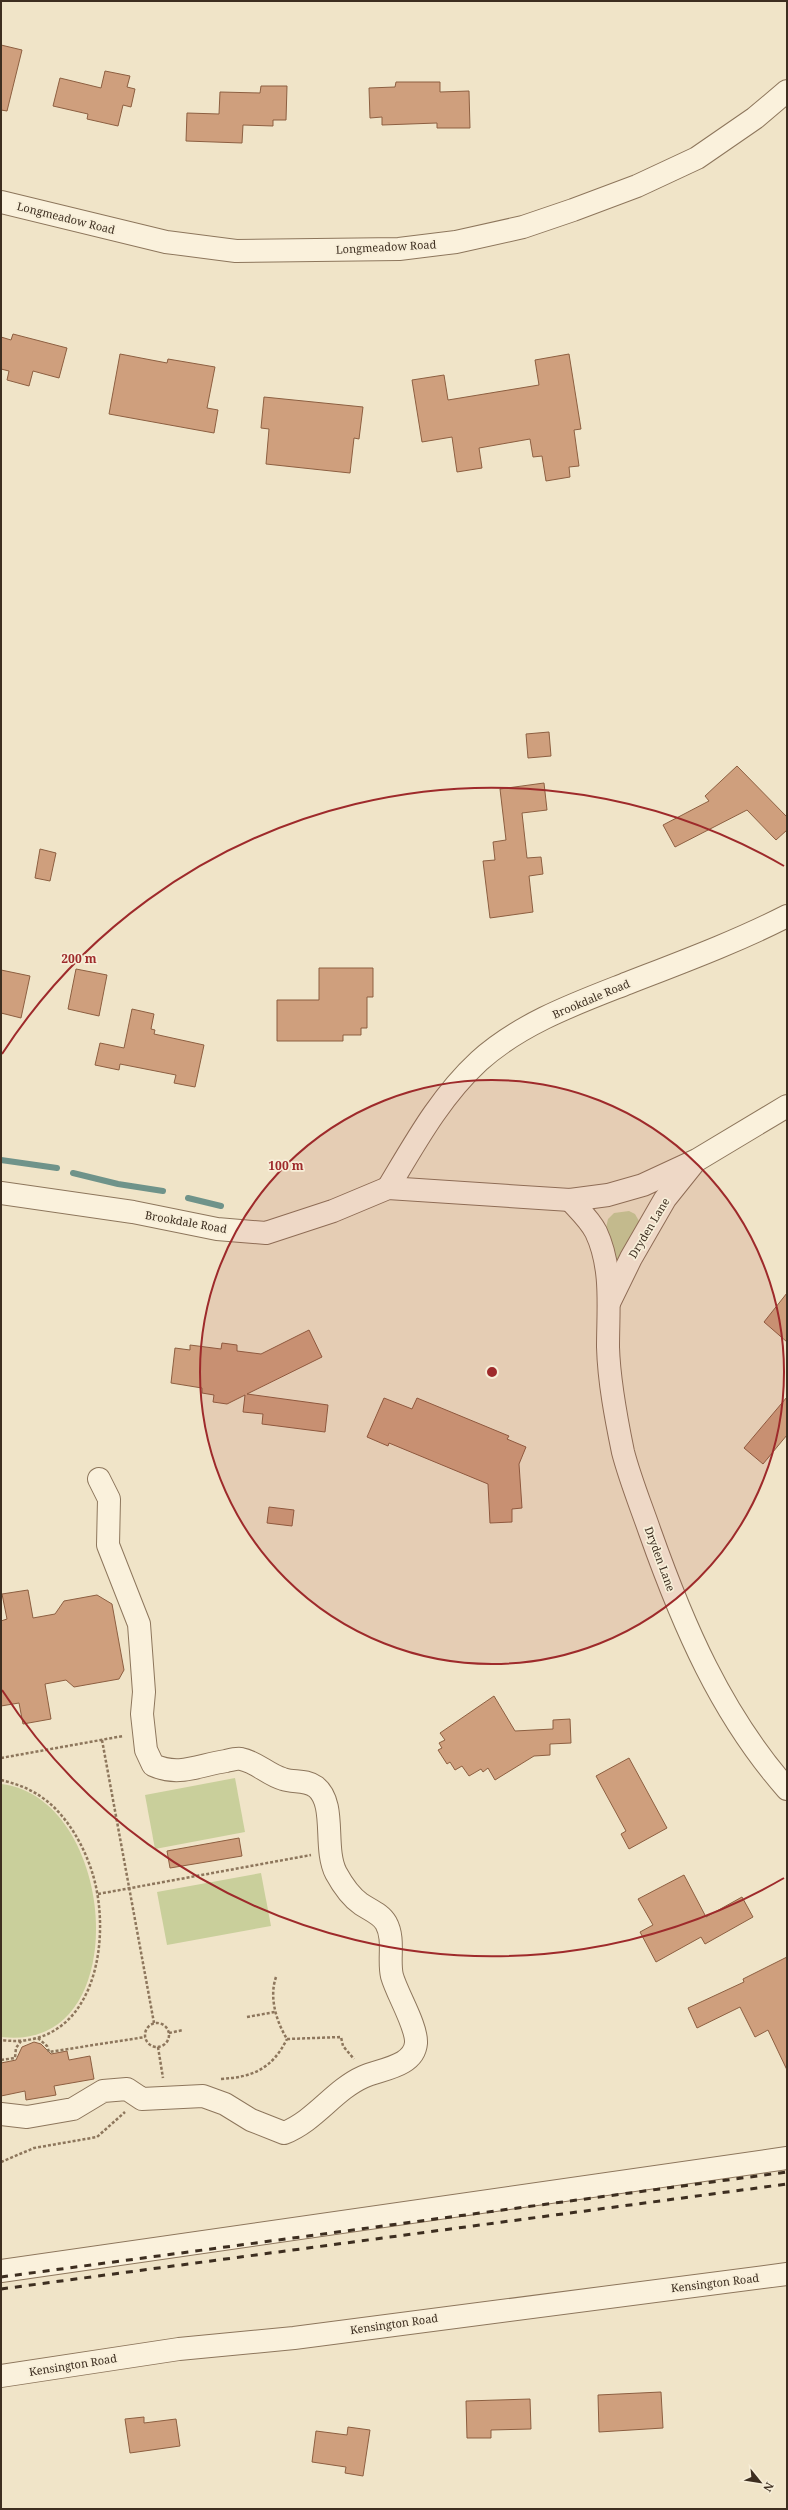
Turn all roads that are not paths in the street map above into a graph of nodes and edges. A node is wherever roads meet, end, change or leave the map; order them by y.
1 (787, 91) edge
2 (1, 202) edge
3 (787, 916) edge
4 (787, 1106) edge
5 (697, 1160) junction
6 (388, 1188) junction
7 (1, 1193) edge
8 (570, 1200) junction
9 (610, 1301) junction
10 (99, 1479) dead end
11 (787, 1789) edge
12 (1, 2114) edge
13 (787, 2158) edge
14 (1, 2271) edge
15 (787, 2274) edge
16 (1, 2376) edge

1 - 2 street, Longmeadow Road
3 - 6 street, Brookdale Road
4 - 5 street, Brookdale Road
5 - 8 street, Brookdale Road
5 - 9 street, Dryden Lane
6 - 7 street, Brookdale Road
6 - 8 street, Brookdale Road
8 - 9 street, Dryden Lane
9 - 11 street, Dryden Lane
10 - 12 street
13 - 14 street
15 - 16 street, Kensington Road

